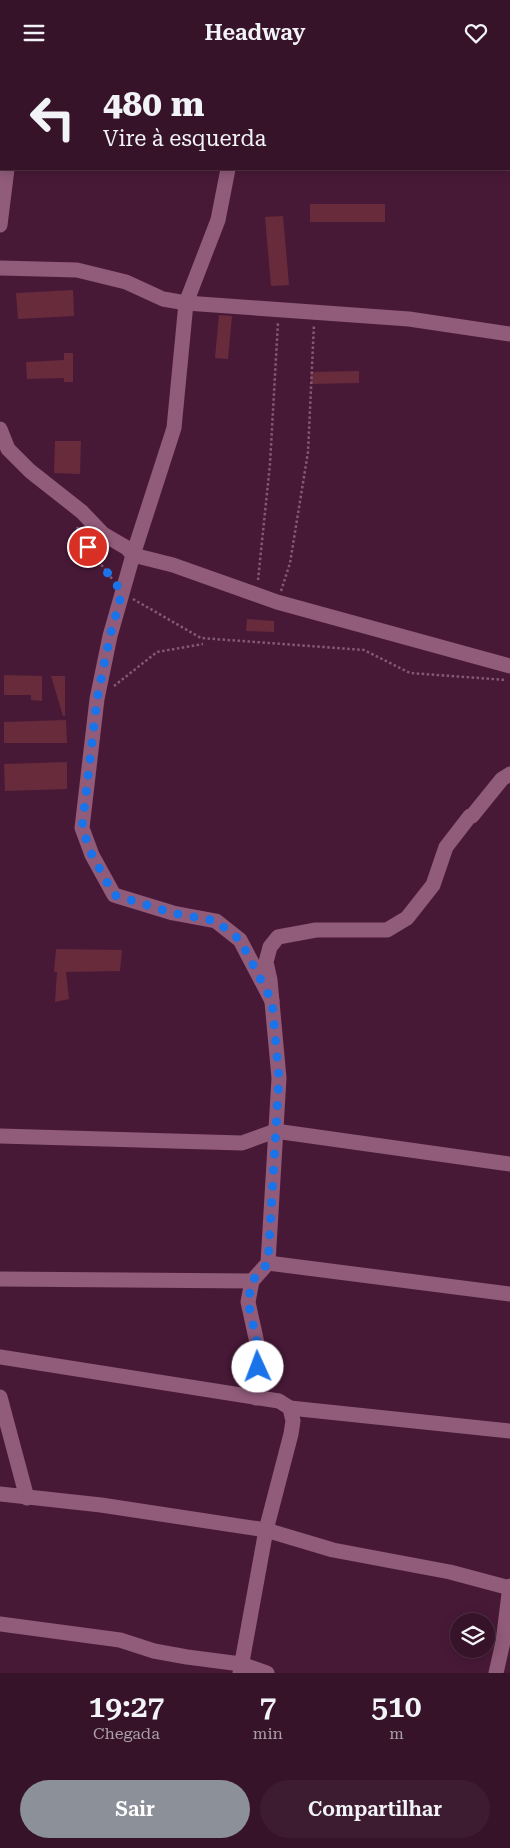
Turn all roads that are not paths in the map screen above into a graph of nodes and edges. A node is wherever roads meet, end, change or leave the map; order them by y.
1 (7, 170) edge
2 (228, 170) edge
3 (0, 225) edge
4 (0, 268) edge
5 (186, 303) junction
6 (510, 334) edge
7 (0, 429) edge
8 (133, 555) junction
9 (510, 666) edge
10 (510, 774) edge
11 (272, 1001) junction
12 (275, 1131) junction
13 (0, 1136) edge
14 (510, 1164) edge
15 (268, 1263) junction
16 (0, 1279) edge
17 (252, 1281) junction
18 (510, 1289) edge
19 (0, 1357) edge
20 (0, 1397) edge
21 (256, 1398) junction
22 (290, 1408) junction
23 (510, 1431) edge
24 (0, 1494) edge
25 (27, 1498) junction
26 (266, 1530) junction
27 (510, 1587) edge
28 (0, 1624) edge
29 (241, 1669) edge
30 (267, 1673) edge
31 (496, 1673) edge

1 - 3 street
2 - 5 street
4 - 5 street
5 - 6 street
5 - 8 street
7 - 8 street
8 - 9 street
8 - 11 street
10 - 11 street
11 - 12 street
12 - 13 street
12 - 14 street
12 - 15 street
15 - 17 street
15 - 18 street
16 - 17 street
17 - 21 street
19 - 21 street
20 - 25 street
21 - 22 street
22 - 23 street
22 - 26 street
24 - 25 street
25 - 26 street
26 - 27 street
26 - 29 street
27 - 31 street
28 - 29 street
29 - 30 street

